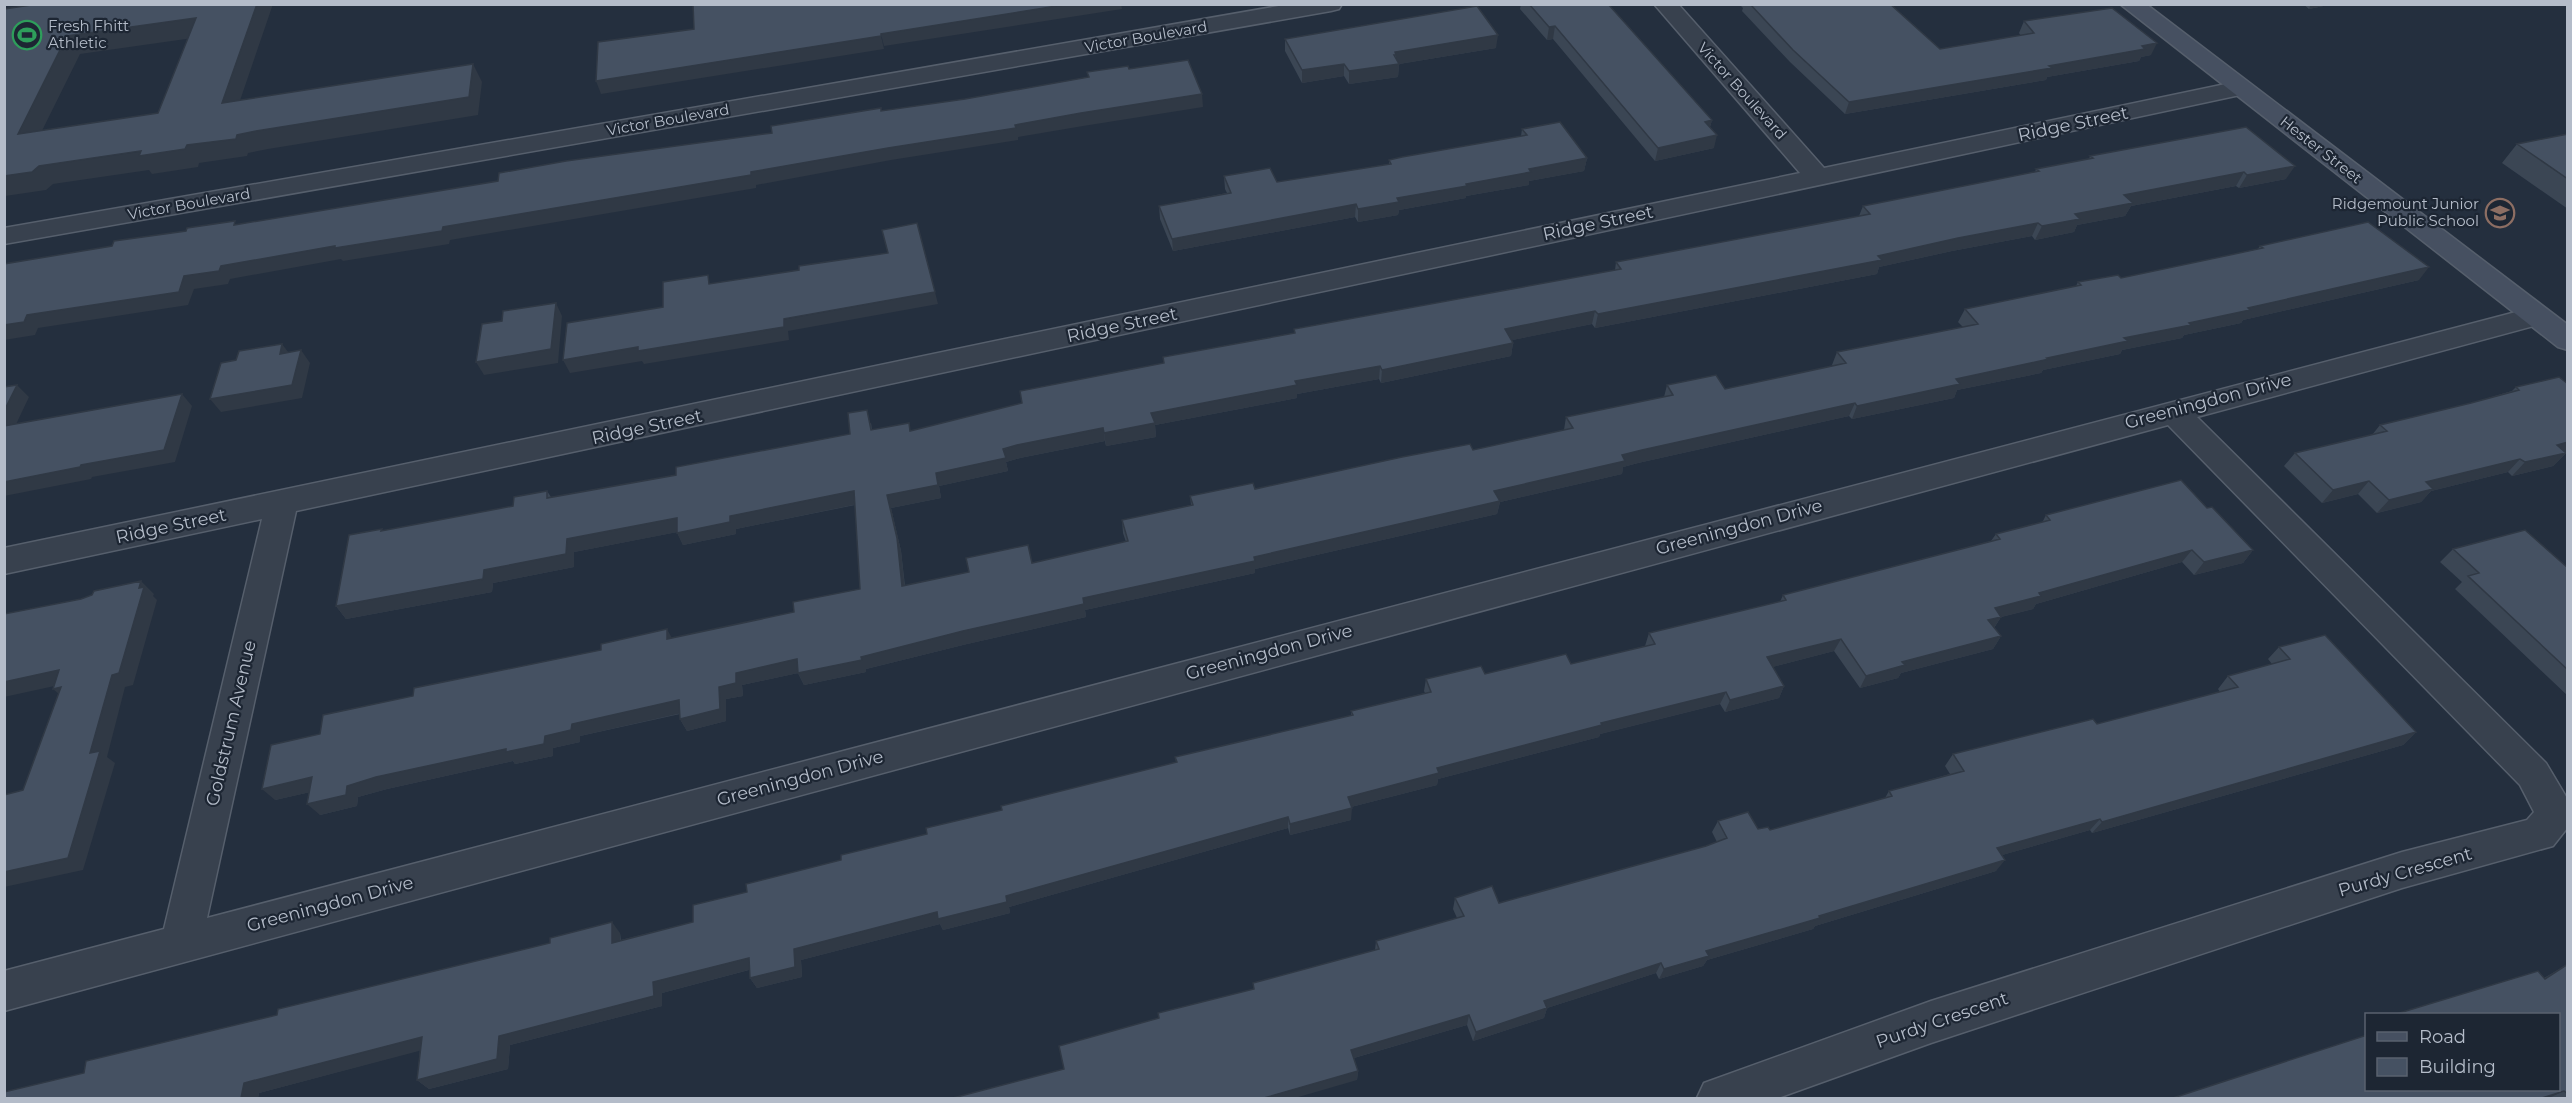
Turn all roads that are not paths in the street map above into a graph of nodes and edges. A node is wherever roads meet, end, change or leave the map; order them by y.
1 (1331, 4) edge
2 (1665, 4) edge
3 (2131, 4) edge
4 (2240, 88) junction
5 (1818, 177) junction
6 (4, 236) edge
7 (2535, 315) junction
8 (2568, 340) edge
9 (2173, 411) junction
10 (282, 503) junction
11 (4, 561) edge
12 (181, 944) junction
13 (4, 991) edge
14 (1719, 1098) edge

1 - 6 street, Victor Boulevard
2 - 5 street, Victor Boulevard
3 - 4 street, Hester Street
4 - 5 street, Ridge Street
4 - 7 street, Hester Street
5 - 10 street, Ridge Street
7 - 8 street, Hester Street
7 - 9 street, Greeningdon Drive
9 - 12 street, Greeningdon Drive
9 - 14 street, Purdy Crescent
10 - 11 street, Ridge Street
10 - 12 street, Goldstrum Avenue
12 - 13 street, Greeningdon Drive

